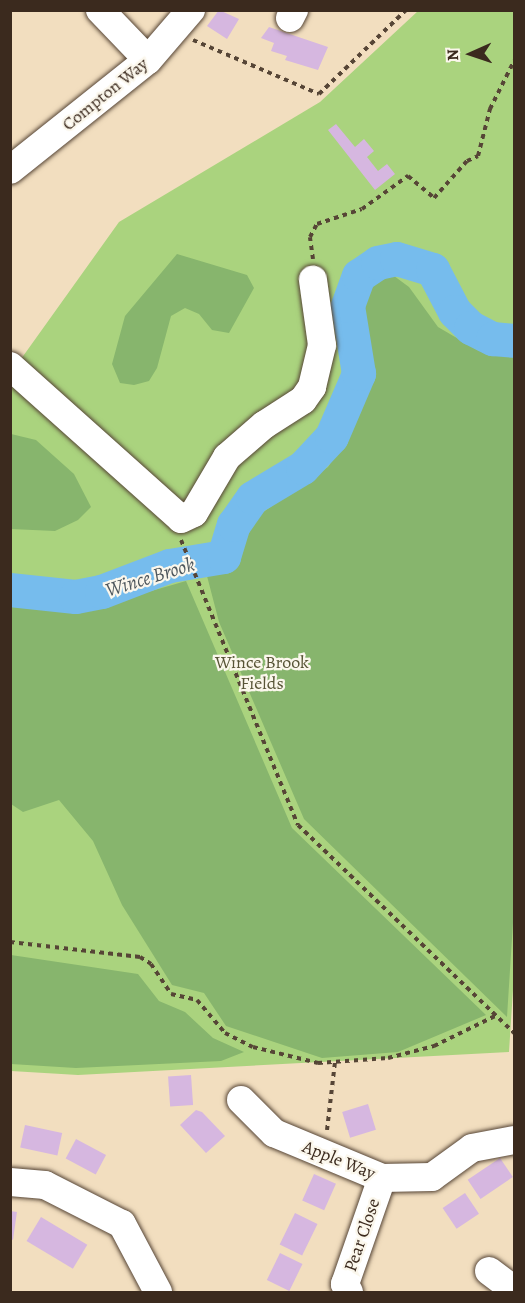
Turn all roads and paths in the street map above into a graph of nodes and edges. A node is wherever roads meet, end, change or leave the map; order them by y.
1 (100, 10) edge
2 (406, 10) edge
3 (183, 21) edge
4 (148, 60) junction
5 (514, 61) edge
6 (10, 170) edge
7 (313, 280) joint
8 (10, 366) edge
9 (186, 552) dead end
10 (10, 942) edge
11 (496, 1015) junction
12 (514, 1032) edge
13 (335, 1062) junction
14 (241, 1100) dead end
15 (514, 1140) edge
16 (325, 1154) junction
17 (382, 1178) junction
18 (10, 1182) edge
19 (489, 1271) dead end
20 (158, 1293) edge
21 (350, 1293) edge
22 (511, 1293) edge

1 - 4 street
2 - 3 path
3 - 4 street, Compton Way
4 - 6 street, Compton Way
5 - 7 path
7 - 8 street
9 - 11 path
10 - 13 path
11 - 12 path
11 - 13 path
13 - 16 path
14 - 16 street, Apple Way
15 - 17 street, Apple Way
16 - 17 street, Apple Way
17 - 21 street, Pear Close
18 - 20 street
19 - 22 street

